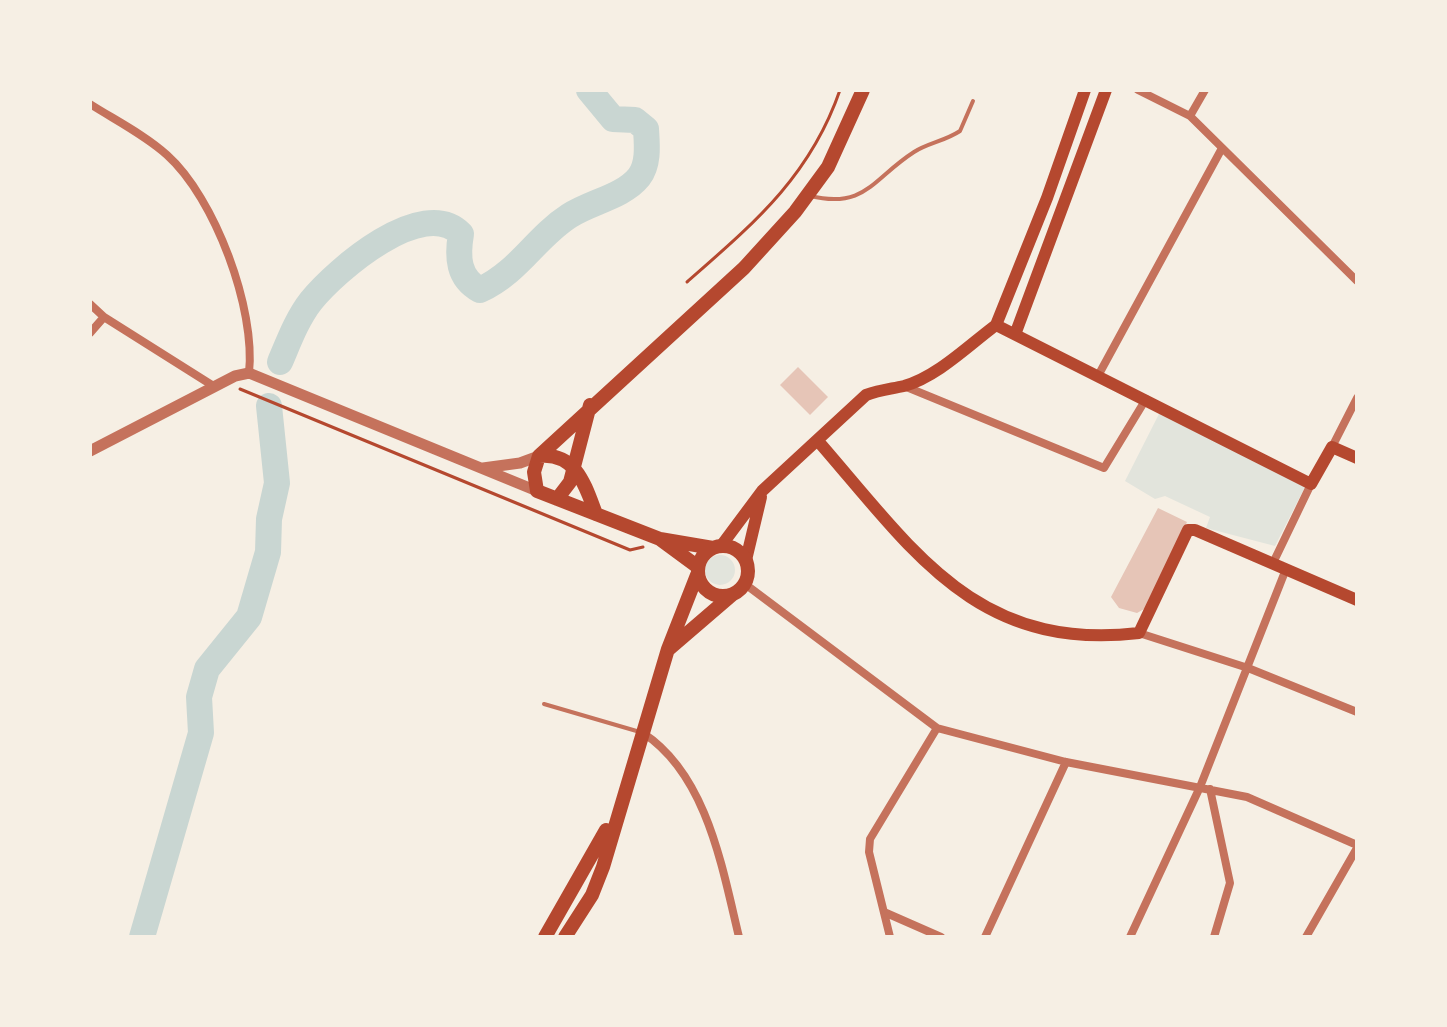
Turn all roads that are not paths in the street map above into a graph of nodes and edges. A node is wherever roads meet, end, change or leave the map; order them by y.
1 (863, 90) edge
2 (1085, 90) edge
3 (1106, 90) edge
4 (1138, 90) edge
5 (1205, 90) edge
6 (973, 101) dead end
7 (90, 104) edge
8 (1190, 116) junction
9 (1221, 150) junction
10 (807, 195) junction
11 (1047, 198) junction
12 (1067, 201) junction
13 (1357, 281) edge
14 (90, 304) edge
15 (104, 317) junction
16 (996, 325) junction
17 (1016, 332) junction
18 (90, 333) edge
19 (249, 373) junction
20 (1099, 374) junction
21 (219, 384) junction
22 (904, 386) junction
23 (1357, 398) edge
24 (1146, 399) junction
25 (590, 405) junction
26 (818, 441) junction
27 (1332, 447) junction
28 (90, 451) edge
29 (539, 456) junction
30 (1357, 458) edge
31 (574, 467) junction
32 (478, 468) junction
33 (1311, 484) junction
34 (537, 491) junction
35 (762, 491) junction
36 (557, 499) junction
37 (596, 514) junction
38 (658, 538) junction
39 (717, 547) junction
40 (746, 560) junction
41 (1273, 563) junction
42 (1286, 569) junction
43 (698, 571) junction
44 (739, 589) junction
45 (1357, 600) edge
46 (1139, 633) junction
47 (668, 649) junction
48 (1248, 668) junction
49 (544, 704) dead end
50 (1357, 712) edge
51 (937, 728) junction
52 (643, 733) junction
53 (1066, 762) junction
54 (1200, 787) junction
55 (1210, 789) junction
56 (618, 809) junction
57 (1357, 846) edge
58 (565, 907) junction
59 (884, 912) junction
60 (535, 937) edge
61 (545, 937) edge
62 (565, 937) edge
63 (739, 937) edge
64 (890, 937) edge
65 (941, 937) edge
66 (985, 937) edge
67 (1130, 937) edge
68 (1214, 937) edge
69 (1306, 937) edge

1 - 10 main road
2 - 11 main road
3 - 12 main road
4 - 8 street
5 - 8 street
6 - 10 lane
7 - 19 street
8 - 9 street
9 - 13 street
9 - 20 street
10 - 25 main road
11 - 12 main road
11 - 16 main road
12 - 17 main road
14 - 15 street
15 - 18 street
15 - 21 street
16 - 17 main road
16 - 22 main road
17 - 20 main road
19 - 21 street
19 - 32 street
20 - 24 main road
21 - 28 street
22 - 24 street
22 - 26 main road
23 - 27 street
24 - 33 main road
25 - 29 main road
25 - 31 main road
26 - 35 main road
26 - 46 main road
27 - 30 main road
27 - 33 main road
29 - 31 main road
29 - 32 street
29 - 34 main road
31 - 36 main road
31 - 37 main road
32 - 34 street
33 - 41 street
34 - 36 main road
35 - 39 main road
35 - 40 main road
36 - 37 main road
37 - 38 main road
38 - 39 main road
38 - 43 main road
39 - 40 main road
39 - 43 main road
40 - 44 main road
41 - 42 main road
41 - 46 main road
42 - 45 main road
42 - 48 street
43 - 44 main road
43 - 47 main road
44 - 47 main road
44 - 51 street
46 - 48 street
47 - 52 main road
48 - 50 street
48 - 54 street
49 - 52 lane
51 - 53 street
51 - 59 street
52 - 56 main road
52 - 63 street
53 - 54 street
53 - 66 street
54 - 55 street
54 - 67 street
55 - 57 street
55 - 68 street
56 - 58 main road
56 - 62 main road
57 - 69 street
58 - 60 street
58 - 61 main road
59 - 64 street
59 - 65 street

